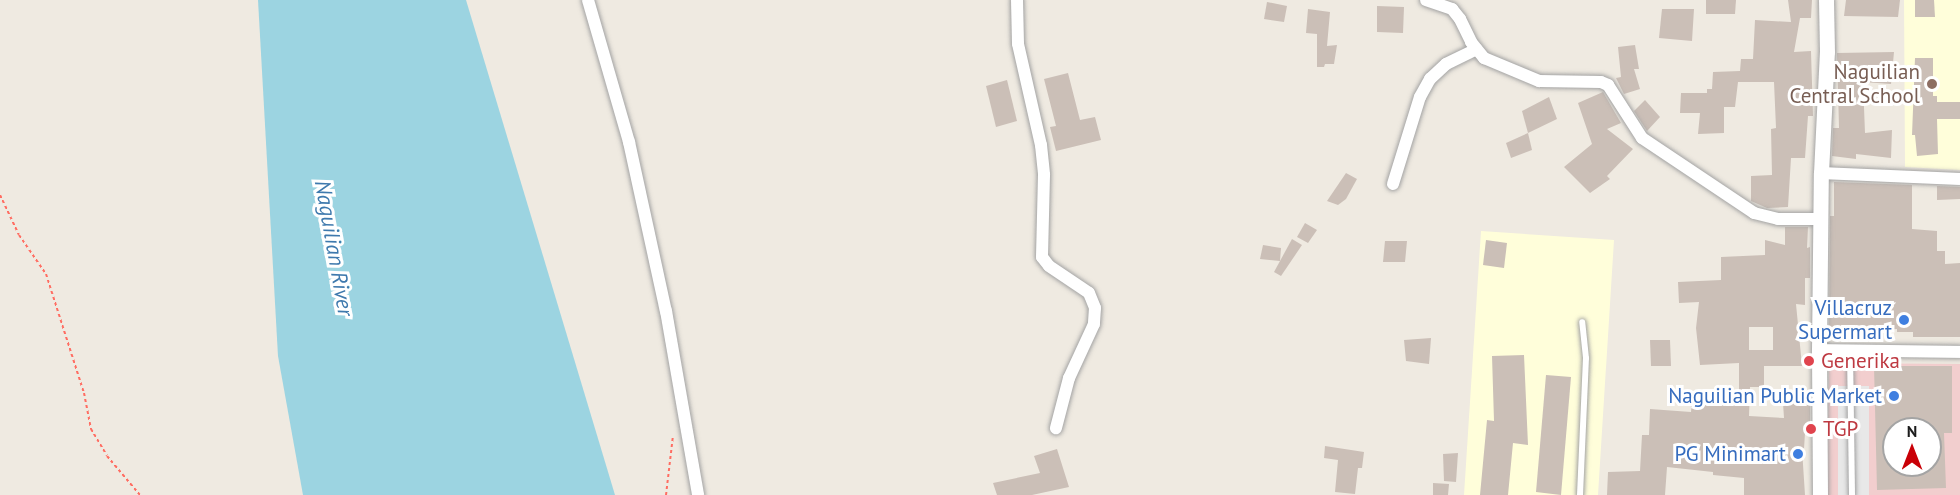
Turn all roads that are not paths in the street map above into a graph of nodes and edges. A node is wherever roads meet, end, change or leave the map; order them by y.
1 (588, 0) edge
2 (1017, 0) edge
3 (1426, 0) edge
4 (1826, 0) edge
5 (1477, 49) junction
6 (1821, 173) junction
7 (1960, 179) edge
8 (1393, 184) dead end
9 (1820, 219) junction
10 (1582, 322) dead end
11 (1819, 351) junction
12 (1850, 351) junction
13 (1960, 352) edge
14 (1056, 428) dead end
15 (698, 495) edge
16 (1580, 495) edge
17 (1820, 495) edge
18 (1852, 495) edge

1 - 15 street
2 - 14 street
3 - 5 street
4 - 6 street
5 - 8 street
5 - 9 street
6 - 7 street
6 - 9 street
9 - 11 street
10 - 16 lane
11 - 12 street
11 - 17 street
12 - 13 street
12 - 18 lane

